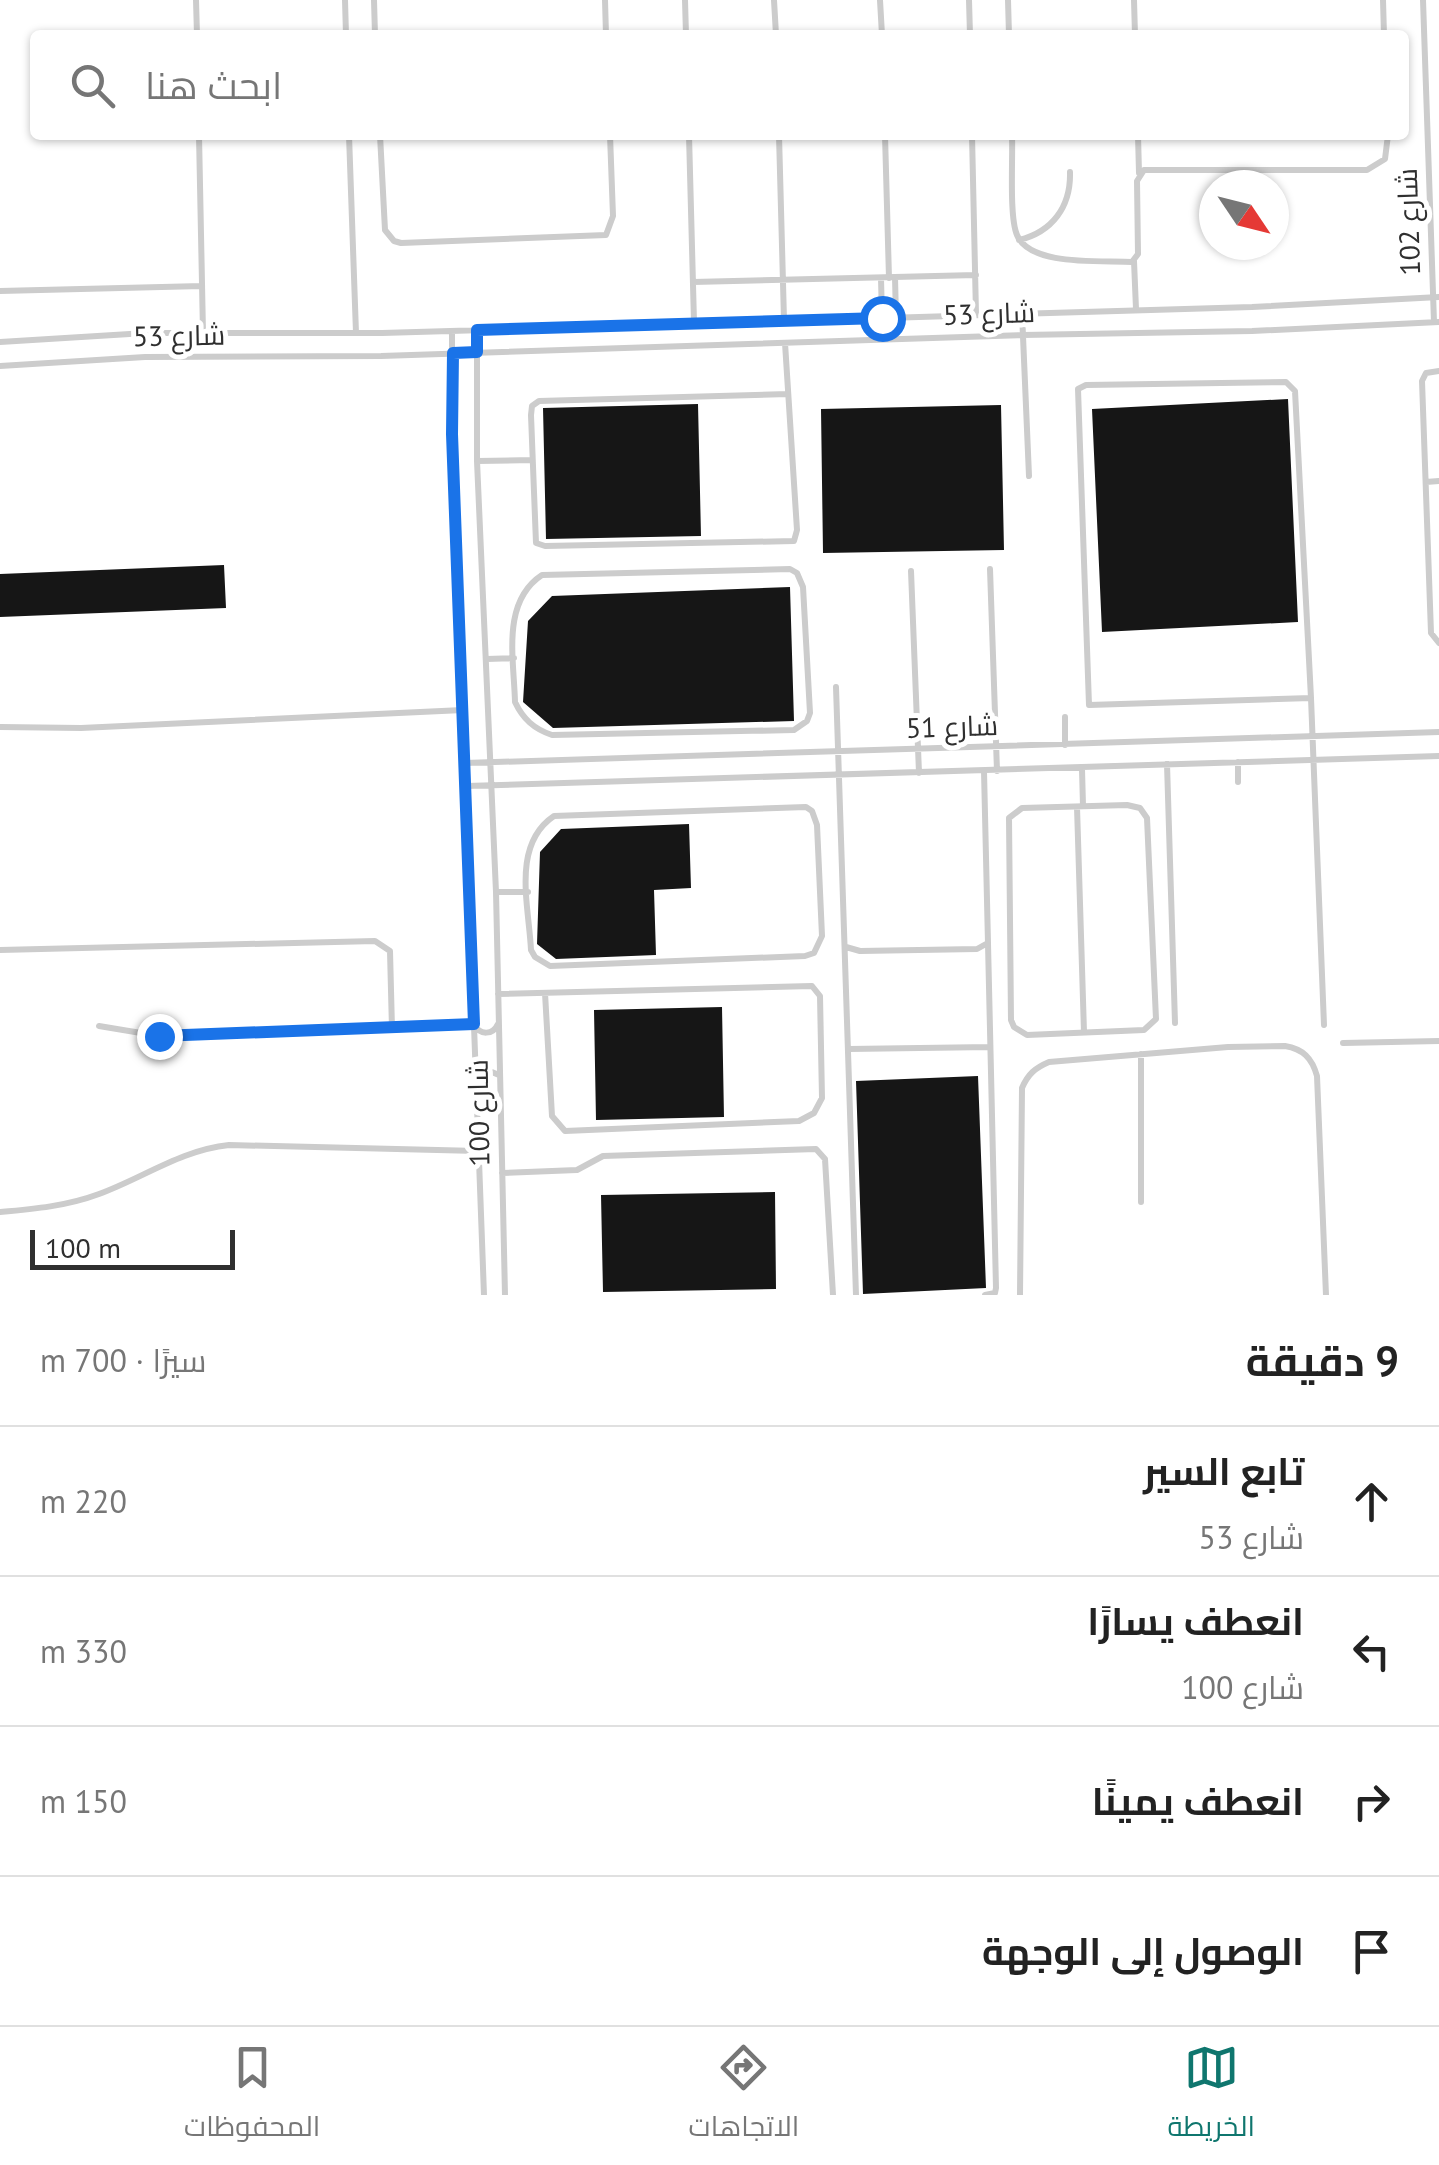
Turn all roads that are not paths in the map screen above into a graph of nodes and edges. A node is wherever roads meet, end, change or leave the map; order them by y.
1 (196, 0) edge
2 (345, 0) edge
3 (374, 0) edge
4 (605, 0) edge
5 (685, 0) edge
6 (774, 0) edge
7 (880, 0) edge
8 (969, 0) edge
9 (1008, 0) edge
10 (1134, 0) edge
11 (1383, 0) edge
12 (1423, 0) edge
13 (197, 30) edge
14 (346, 30) edge
15 (375, 30) edge
16 (606, 30) edge
17 (686, 30) edge
18 (776, 30) edge
19 (882, 30) edge
20 (970, 30) edge
21 (1009, 30) edge
22 (1135, 30) edge
23 (1384, 30) edge
24 (199, 140) edge
25 (350, 140) edge
26 (380, 140) edge
27 (610, 140) edge
28 (689, 140) edge
29 (779, 140) edge
30 (885, 140) edge
31 (972, 140) edge
32 (1012, 140) edge
33 (1138, 140) edge
34 (1387, 140) edge
35 (1070, 172) dead end
36 (1138, 174) junction
37 (1019, 240) junction
38 (1134, 261) junction
39 (976, 275) junction
40 (888, 278) junction
41 (783, 280) junction
42 (693, 282) junction
43 (202, 286) junction
44 (0, 291) edge
45 (1436, 298) edge
46 (1136, 310) junction
47 (1022, 313) junction
48 (976, 314) junction
49 (882, 318) junction
50 (896, 318) junction
51 (784, 320) junction
52 (694, 322) junction
53 (1436, 322) edge
54 (452, 330) junction
55 (477, 330) junction
56 (203, 333) junction
57 (356, 333) junction
58 (1022, 334) junction
59 (0, 342) edge
60 (785, 343) junction
61 (477, 352) junction
62 (453, 353) junction
63 (0, 366) edge
64 (1439, 372) edge
65 (788, 394) junction
66 (532, 460) junction
67 (477, 461) junction
68 (1029, 476) dead end
69 (1439, 481) edge
70 (1426, 482) junction
71 (990, 569) dead end
72 (911, 571) dead end
73 (1439, 643) edge
74 (514, 658) junction
75 (487, 659) junction
76 (836, 687) dead end
77 (1312, 698) junction
78 (463, 710) junction
79 (1065, 717) dead end
80 (0, 728) edge
81 (1439, 732) edge
82 (1314, 736) junction
83 (1065, 744) junction
84 (996, 747) junction
85 (918, 749) junction
86 (837, 751) junction
87 (1439, 756) edge
88 (1315, 760) junction
89 (491, 762) junction
90 (1238, 762) junction
91 (465, 763) junction
92 (1167, 764) junction
93 (1082, 769) junction
94 (984, 771) junction
95 (996, 771) junction
96 (919, 773) junction
97 (838, 775) junction
98 (1238, 782) dead end
99 (492, 784) junction
100 (466, 786) junction
101 (1080, 806) junction
102 (496, 892) junction
103 (528, 892) junction
104 (987, 942) junction
105 (844, 946) junction
106 (0, 950) edge
107 (545, 993) junction
108 (498, 994) junction
109 (499, 1023) junction
110 (1175, 1023) dead end
111 (474, 1024) junction
112 (1324, 1025) dead end
113 (99, 1026) dead end
114 (392, 1028) junction
115 (1084, 1032) junction
116 (1439, 1042) edge
117 (1343, 1043) dead end
118 (849, 1048) junction
119 (990, 1048) junction
120 (1141, 1054) junction
121 (500, 1076) junction
122 (475, 1077) junction
123 (478, 1151) junction
124 (502, 1173) junction
125 (1141, 1202) dead end
126 (0, 1212) edge
127 (484, 1295) edge
128 (506, 1295) edge
129 (833, 1295) edge
130 (856, 1295) edge
131 (985, 1295) edge
132 (1020, 1295) edge
133 (1326, 1295) edge

1 - 13 lane
2 - 14 lane
3 - 15 lane
4 - 16 lane
5 - 17 lane
6 - 18 lane
7 - 19 lane
8 - 20 lane
9 - 21 lane
10 - 22 lane
11 - 23 lane
12 - 45 lane, شارع 102
24 - 43 lane
25 - 57 lane
26 - 27 lane
28 - 42 lane
29 - 41 lane
30 - 40 lane
31 - 39 lane
32 - 37 lane
33 - 36 lane
34 - 36 lane
35 - 37 lane
36 - 38 lane
37 - 38 lane
38 - 46 lane
39 - 40 lane
39 - 48 lane
40 - 41 lane
40 - 49 lane
40 - 50 lane
41 - 42 lane
41 - 51 lane
42 - 52 lane
43 - 44 lane
43 - 56 lane
45 - 46 lane, شارع 53
45 - 53 lane, شارع 102
46 - 47 lane, شارع 53
47 - 48 lane, شارع 53
47 - 58 lane
48 - 50 lane, شارع 53
49 - 50 lane, شارع 53
49 - 51 lane, شارع 53
51 - 52 lane, شارع 53
52 - 55 lane, شارع 53
53 - 58 lane, شارع 53
54 - 55 lane, شارع 53
54 - 57 lane, شارع 53
54 - 62 lane, شارع 100
55 - 61 lane, شارع 100
56 - 57 lane, شارع 53
56 - 59 lane, شارع 53
58 - 60 lane, شارع 53
58 - 68 lane
60 - 61 lane, شارع 53
60 - 65 lane
61 - 62 lane, شارع 53
61 - 67 lane, شارع 100
62 - 63 lane, شارع 53
62 - 78 lane, شارع 100
64 - 70 lane
65 - 66 lane
65 - 66 lane
66 - 67 lane
67 - 75 lane, شارع 100
69 - 70 lane
70 - 73 lane
71 - 84 lane
72 - 85 lane
74 - 74 lane
74 - 75 lane
75 - 89 lane, شارع 100
76 - 86 lane
77 - 77 lane
77 - 82 lane
78 - 80 lane
78 - 91 lane, شارع 100
79 - 83 lane
81 - 82 lane, شارع 51
82 - 83 lane, شارع 51
82 - 88 lane
83 - 84 lane, شارع 51
84 - 85 lane, شارع 51
84 - 95 lane
85 - 86 lane, شارع 51
85 - 96 lane
86 - 89 lane, شارع 51
86 - 97 lane
87 - 88 lane, شارع 51
88 - 90 lane, شارع 51
88 - 112 lane
89 - 91 lane, شارع 51
89 - 99 lane, شارع 100
90 - 92 lane, شارع 51
90 - 98 lane
91 - 100 lane, شارع 100
92 - 93 lane, شارع 51
92 - 110 lane
93 - 95 lane, شارع 51
93 - 101 lane
94 - 95 lane, شارع 51
94 - 96 lane, شارع 51
94 - 104 lane
96 - 97 lane, شارع 51
97 - 99 lane, شارع 51
97 - 105 lane
99 - 100 lane, شارع 51
99 - 102 lane, شارع 100
100 - 111 lane, شارع 100
101 - 115 lane
101 - 115 lane
101 - 115 lane
102 - 103 lane
102 - 108 lane, شارع 100
103 - 103 lane
104 - 105 lane
104 - 119 lane
105 - 118 lane
106 - 114 lane
107 - 107 lane
107 - 108 lane
108 - 109 lane, شارع 100
109 - 111 lane
109 - 121 lane, شارع 100
111 - 114 lane
111 - 122 lane, شارع 100
113 - 114 lane
116 - 117 lane
118 - 119 lane
118 - 130 lane
119 - 131 lane
120 - 125 lane
120 - 132 lane
120 - 133 lane
121 - 122 lane
121 - 124 lane, شارع 100
122 - 123 lane, شارع 100
123 - 126 lane
123 - 127 lane, شارع 100
124 - 128 lane, شارع 100
124 - 129 lane

